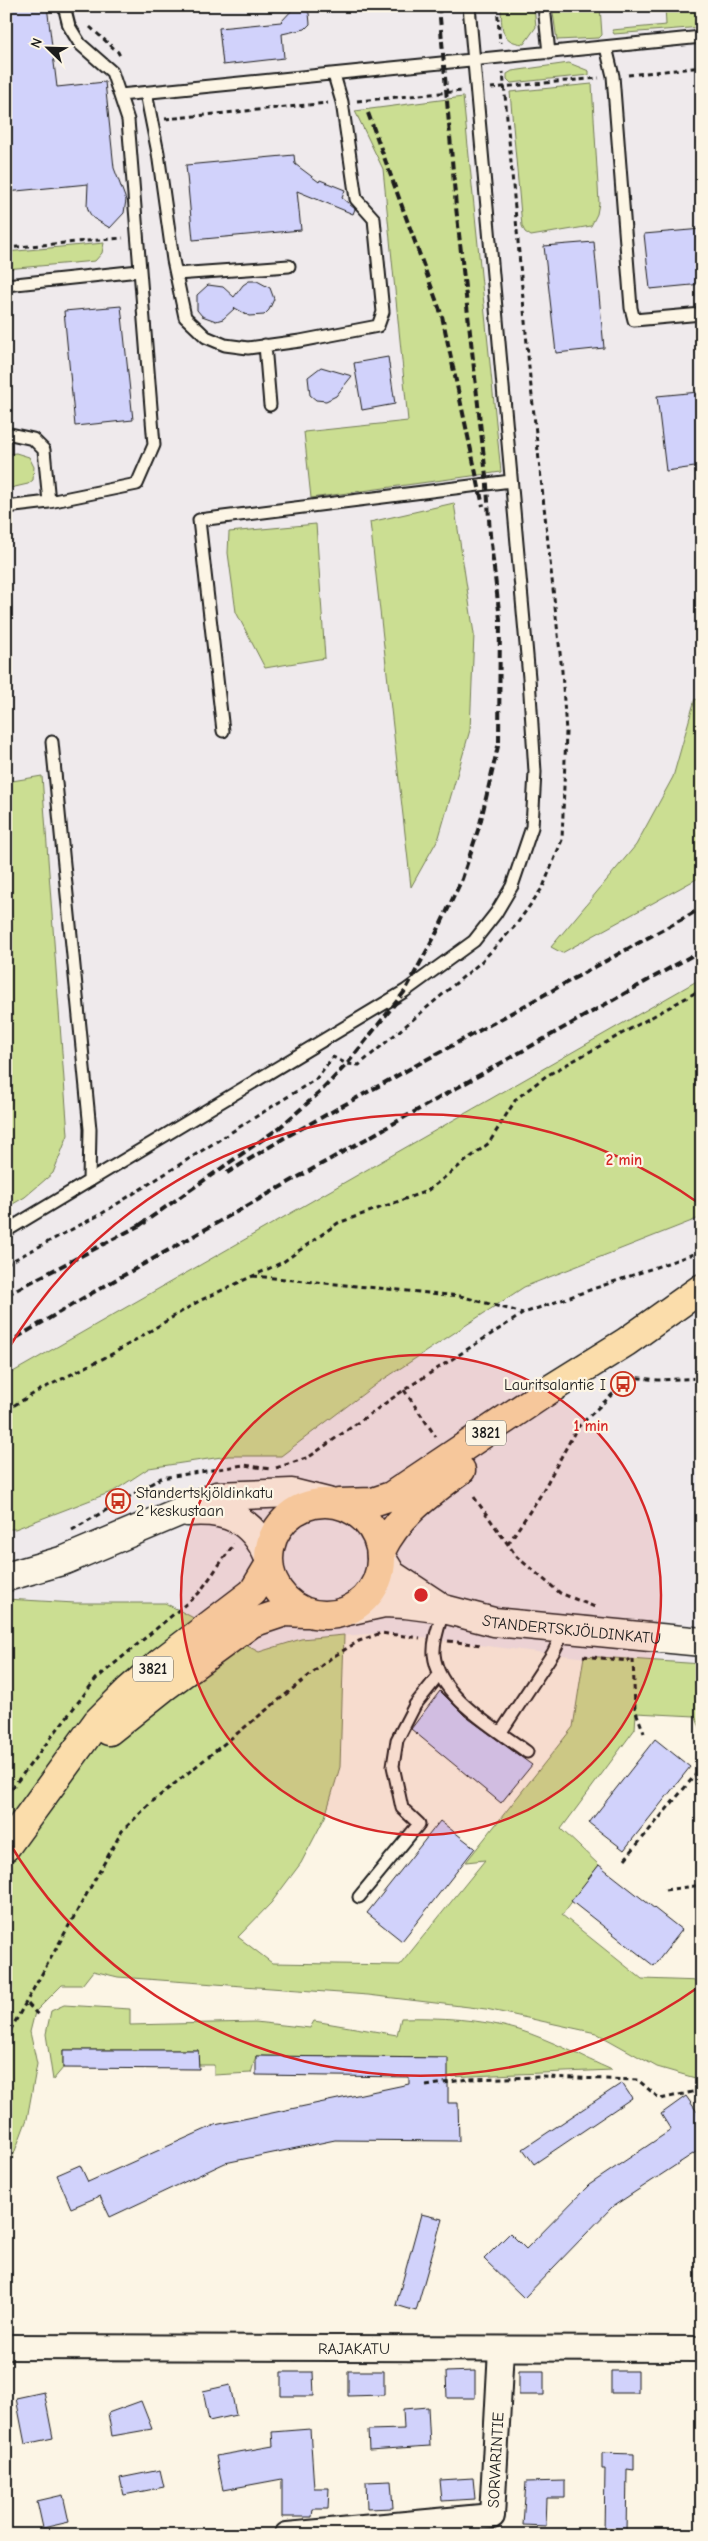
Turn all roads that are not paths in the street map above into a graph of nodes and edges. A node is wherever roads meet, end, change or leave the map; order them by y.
1 (64, 6) edge
2 (469, 6) edge
3 (544, 6) edge
4 (702, 37) edge
5 (606, 47) junction
6 (549, 53) junction
7 (475, 61) junction
8 (334, 74) junction
9 (146, 93) junction
10 (120, 95) junction
11 (289, 266) dead end
12 (139, 271) junction
13 (176, 274) junction
14 (6, 285) edge
15 (702, 314) edge
16 (265, 345) junction
17 (270, 405) dead end
18 (6, 433) edge
19 (512, 481) junction
20 (49, 502) junction
21 (6, 507) edge
22 (223, 731) dead end
23 (52, 742) dead end
24 (89, 1181) junction
25 (6, 1231) edge
26 (702, 1288) edge
27 (626, 1342) junction
28 (333, 1503) junction
29 (177, 1513) junction
30 (381, 1554) junction
31 (268, 1561) junction
32 (6, 1577) edge
33 (444, 1608) junction
34 (347, 1612) junction
35 (306, 1613) junction
36 (565, 1629) junction
37 (702, 1642) edge
38 (438, 1675) junction
39 (501, 1732) junction
40 (527, 1752) dead end
41 (51, 1785) junction
42 (6, 1847) edge
43 (359, 1897) dead end
44 (6, 2347) edge
45 (501, 2349) junction
46 (702, 2349) edge
47 (492, 2516) junction
48 (288, 2535) edge
49 (477, 2535) edge

1 - 10 lane
2 - 7 lane
3 - 6 lane
4 - 5 lane
5 - 6 lane
5 - 15 lane
6 - 7 lane
7 - 8 lane
7 - 19 lane
8 - 9 lane
8 - 16 lane
9 - 10 lane
9 - 13 lane
10 - 12 lane
11 - 13 lane
12 - 14 lane
12 - 20 lane
13 - 16 lane
16 - 17 lane
18 - 20 lane
19 - 22 lane
19 - 24 lane
20 - 21 lane
23 - 24 lane
24 - 25 lane
26 - 27 main road, 3821
27 - 28 main road, 3821
27 - 30 main road, 3821
28 - 29 street
28 - 30 main road
28 - 31 main road
29 - 31 street
29 - 32 street
30 - 33 street, STANDERTSKJÖLDINKATU
30 - 34 main road
31 - 35 main road
31 - 41 main road, 3821
33 - 34 street, STANDERTSKJÖLDINKATU
33 - 36 street, STANDERTSKJÖLDINKATU
33 - 38 lane
34 - 35 main road
35 - 41 main road, 3821
36 - 37 street, STANDERTSKJÖLDINKATU
36 - 39 lane
38 - 39 lane
38 - 43 lane
39 - 40 lane
41 - 42 main road, 3821
44 - 45 street, RAJAKATU
45 - 46 street, RAJAKATU
45 - 47 street, SORVARINTIE
47 - 48 street, SORVARINTIE
47 - 49 street

